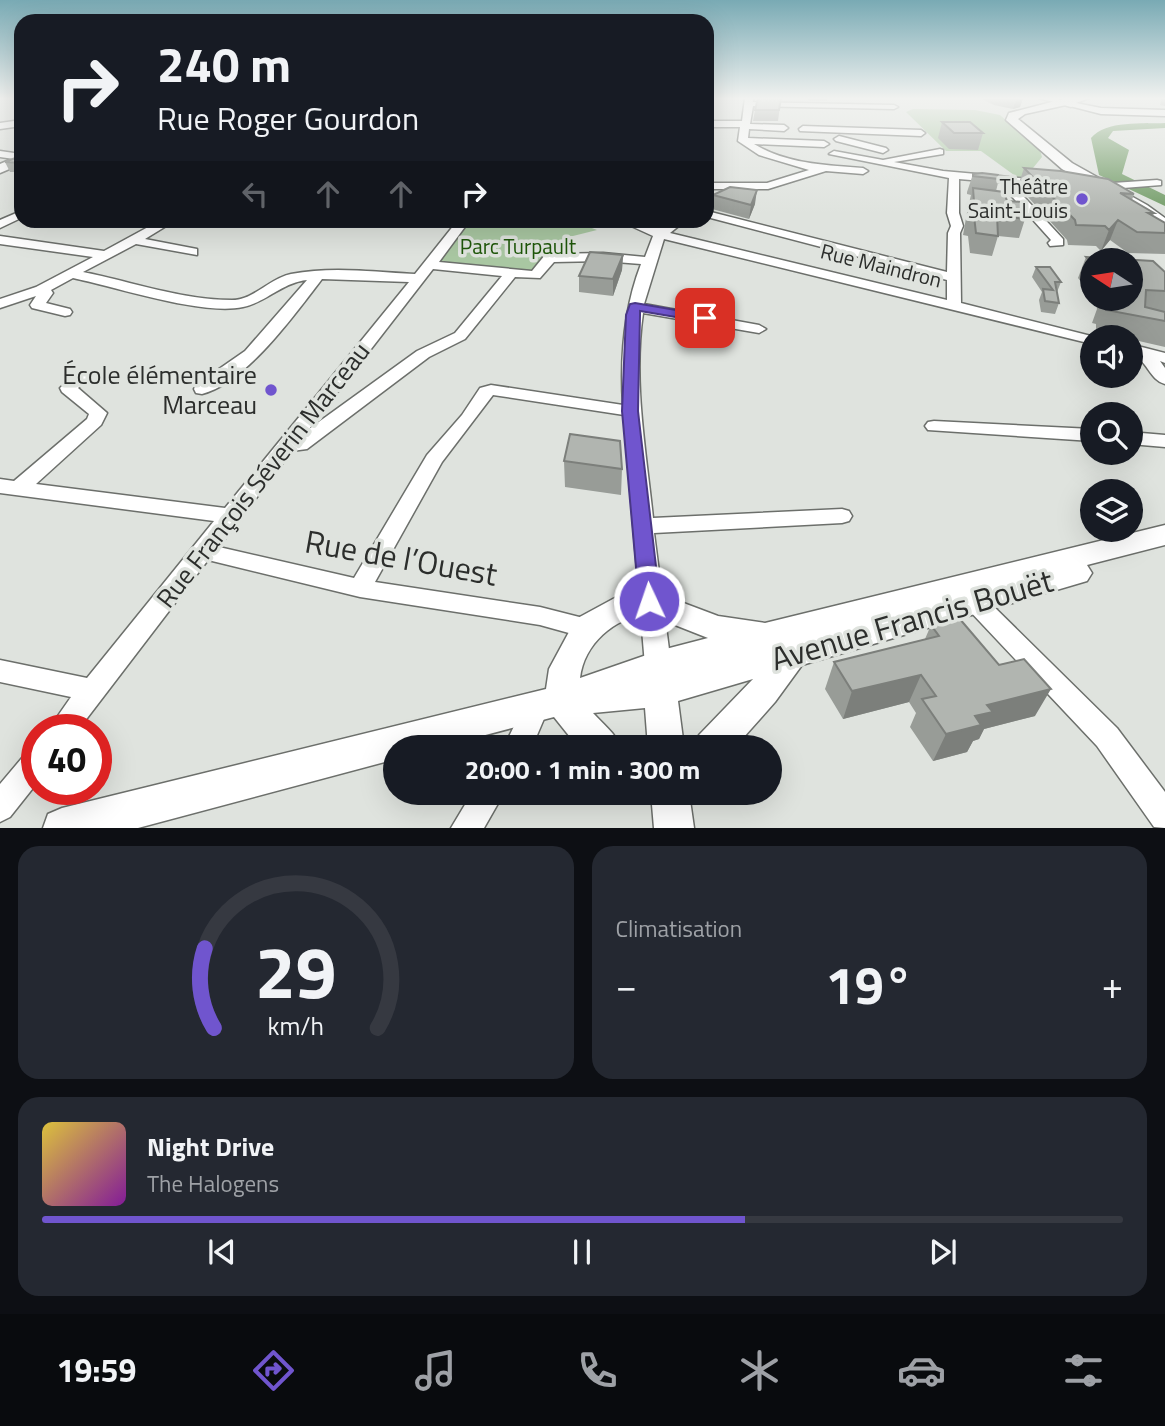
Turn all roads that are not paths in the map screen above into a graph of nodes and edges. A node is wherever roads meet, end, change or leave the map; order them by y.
1 (743, 137) edge
2 (820, 137) edge
3 (885, 137) edge
4 (902, 137) edge
5 (925, 137) edge
6 (1039, 137) edge
7 (839, 139) dead end
8 (743, 141) junction
9 (824, 144) junction
10 (937, 149) junction
11 (883, 150) junction
12 (834, 155) junction
13 (880, 163) junction
14 (821, 168) junction
15 (954, 175) junction
16 (1158, 183) edge
17 (1058, 184) edge
18 (1078, 185) edge
19 (714, 186) edge
20 (731, 186) junction
21 (1111, 187) junction
22 (1010, 188) dead end
23 (714, 202) edge
24 (1003, 205) edge
25 (1028, 208) junction
26 (714, 216) edge
27 (1165, 219) edge
28 (1165, 225) edge
29 (156, 228) edge
30 (459, 228) edge
31 (661, 228) edge
32 (665, 228) edge
33 (0, 240) edge
34 (134, 240) junction
35 (1054, 243) dead end
36 (193, 252) dead end
37 (107, 255) junction
38 (649, 261) junction
39 (425, 272) junction
40 (71, 274) junction
41 (511, 274) junction
42 (317, 276) junction
43 (954, 278) junction
44 (41, 290) junction
45 (0, 304) edge
46 (954, 306) junction
47 (635, 307) junction
48 (65, 312) dead end
49 (759, 329) dead end
50 (1080, 336) edge
51 (1143, 352) edge
52 (1143, 356) edge
53 (1165, 358) edge
54 (84, 374) dead end
55 (1165, 379) edge
56 (202, 389) dead end
57 (630, 411) junction
58 (934, 426) dead end
59 (1080, 434) edge
60 (1143, 439) edge
61 (1165, 441) edge
62 (288, 446) junction
63 (9, 487) edge
64 (230, 516) junction
65 (842, 516) dead end
66 (643, 526) junction
67 (1165, 535) edge
68 (1165, 550) edge
69 (203, 551) junction
70 (360, 588) junction
71 (649, 601) junction
72 (974, 601) junction
73 (573, 624) junction
74 (779, 644) junction
75 (0, 671) edge
76 (659, 678) junction
77 (92, 690) junction
78 (549, 704) junction
79 (73, 714) edge
80 (527, 735) edge
81 (586, 735) edge
82 (665, 735) edge
83 (723, 735) edge
84 (21, 781) edge
85 (481, 805) edge
86 (671, 805) edge
87 (0, 807) edge
88 (1165, 816) edge
89 (62, 828) edge
90 (466, 828) edge
91 (674, 828) edge

1 - 8 street
2 - 9 street
3 - 11 street
4 - 10 street
5 - 10 street
6 - 21 main road
7 - 11 street
8 - 9 street
8 - 14 street
9 - 12 street
10 - 13 street
11 - 13 street
12 - 13 street
12 - 14 street
13 - 14 street
13 - 15 street
14 - 20 street
15 - 17 street
15 - 43 street
16 - 21 street
18 - 21 street
19 - 20 street
20 - 23 street
21 - 27 main road
21 - 28 main road
22 - 25 street
24 - 25 street
25 - 35 street
26 - 43 street
29 - 34 street
30 - 39 street, Rue François Séverin Marceau
31 - 38 street
32 - 46 street, Rue Maindron
33 - 37 street
34 - 36 street
34 - 37 street
37 - 40 street
38 - 41 street
38 - 47 street
39 - 41 street
39 - 42 street
39 - 62 street, Rue François Séverin Marceau
40 - 42 street
40 - 44 street
41 - 62 street
42 - 56 street
43 - 46 street
44 - 45 street
44 - 48 street
46 - 50 street, Rue Maindron
47 - 49 street
47 - 57 street
51 - 53 street
52 - 55 street
54 - 63 street
57 - 66 street
57 - 70 street
58 - 59 street
60 - 61 street
62 - 64 street, Rue François Séverin Marceau
63 - 64 street
64 - 69 street, Rue François Séverin Marceau
65 - 66 street
66 - 71 street
67 - 74 main road, Avenue Francis Bouët
68 - 72 main road, Avenue Francis Bouët
69 - 70 street, Rue de l’Ouest
69 - 77 street, Rue François Séverin Marceau
70 - 73 street, Rue de l’Ouest
71 - 73 main road
71 - 74 main road
71 - 76 street
72 - 74 main road, Avenue Francis Bouët
72 - 88 street
73 - 78 main road
74 - 76 main road, Avenue Francis Bouët
74 - 83 main road
75 - 77 street
76 - 78 main road
76 - 82 main road
77 - 79 street, Rue François Séverin Marceau
78 - 80 street
78 - 81 main road
78 - 89 main road
84 - 87 street
85 - 90 street
86 - 91 main road

